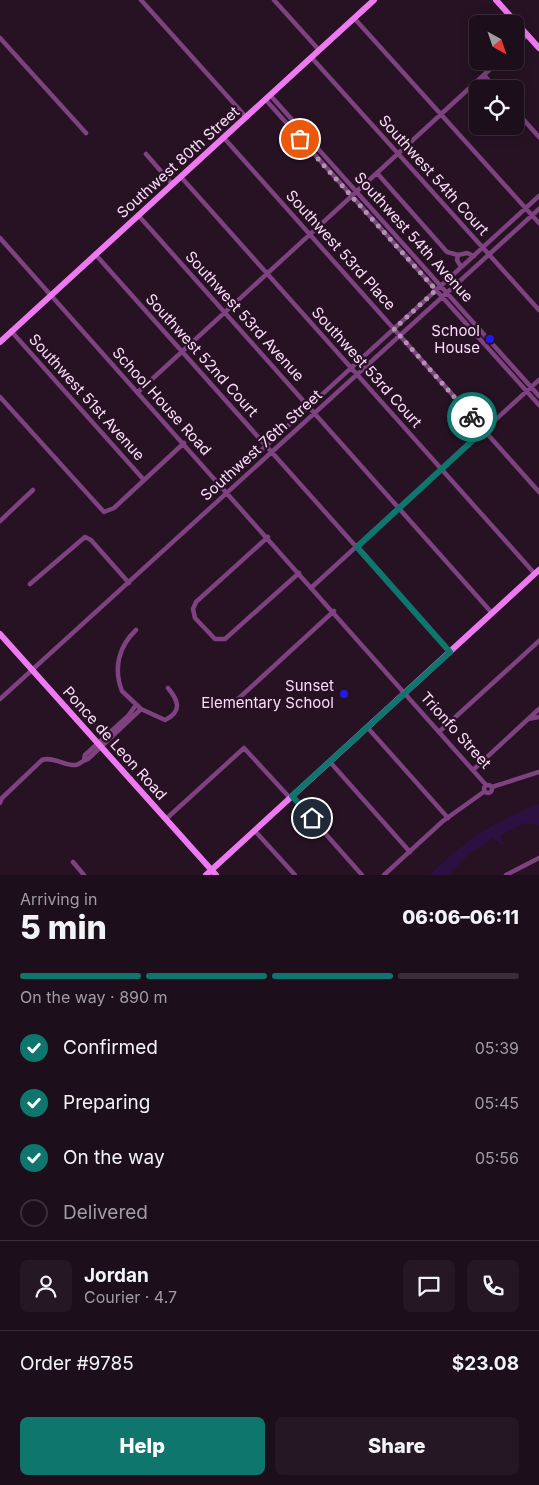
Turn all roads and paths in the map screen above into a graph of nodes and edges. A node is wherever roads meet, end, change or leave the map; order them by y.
1 (141, 0) edge
2 (274, 0) edge
3 (374, 0) edge
4 (496, 0) edge
5 (354, 18) junction
6 (527, 36) junction
7 (0, 38) edge
8 (524, 39) edge
9 (539, 48) edge
10 (319, 50) junction
11 (312, 57) junction
12 (489, 70) edge
13 (484, 75) junction
14 (488, 80) edge
15 (268, 97) junction
16 (441, 114) junction
17 (246, 117) junction
18 (524, 120) edge
19 (86, 133) dead end
20 (539, 137) edge
21 (224, 138) junction
22 (146, 154) dead end
23 (398, 154) junction
24 (377, 173) junction
25 (181, 177) junction
26 (172, 184) junction
27 (357, 192) junction
28 (352, 196) junction
29 (539, 196) edge
30 (526, 208) junction
31 (539, 210) edge
32 (138, 216) junction
33 (532, 216) junction
34 (539, 223) edge
35 (310, 235) junction
36 (0, 238) edge
37 (483, 248) junction
38 (95, 254) junction
39 (489, 254) junction
40 (458, 255) junction
41 (474, 256) junction
42 (461, 267) junction
43 (267, 273) junction
44 (441, 286) junction
45 (436, 290) junction
46 (447, 293) junction
47 (51, 295) junction
48 (442, 298) junction
49 (539, 310) edge
50 (224, 312) junction
51 (394, 329) junction
52 (11, 331) junction
53 (400, 336) junction
54 (0, 342) edge
55 (182, 351) junction
56 (351, 368) junction
57 (357, 375) junction
58 (539, 380) edge
59 (531, 387) junction
60 (527, 391) junction
61 (138, 392) junction
62 (539, 396) edge
63 (0, 397) edge
64 (539, 405) edge
65 (309, 407) junction
66 (315, 413) junction
67 (484, 430) junction
68 (184, 443) junction
69 (266, 446) junction
70 (273, 453) junction
71 (441, 469) junction
72 (144, 480) junction
73 (222, 486) junction
74 (33, 490) dead end
75 (539, 492) edge
76 (228, 493) junction
77 (399, 508) junction
78 (0, 521) edge
79 (268, 537) junction
80 (357, 547) junction
81 (537, 572) edge
82 (299, 573) junction
83 (129, 582) junction
84 (30, 584) dead end
85 (312, 587) junction
86 (334, 612) junction
87 (492, 613) junction
88 (136, 630) dead end
89 (0, 634) edge
90 (539, 641) edge
91 (450, 652) junction
92 (33, 670) junction
93 (168, 688) dead end
94 (406, 692) junction
95 (0, 699) edge
96 (238, 699) dead end
97 (136, 705) junction
98 (141, 709) junction
99 (539, 709) edge
100 (539, 717) edge
101 (528, 719) junction
102 (127, 720) junction
103 (367, 727) junction
104 (440, 731) junction
105 (100, 745) junction
106 (330, 762) junction
107 (473, 770) junction
108 (539, 772) edge
109 (489, 786) junction
110 (291, 797) junction
111 (0, 803) edge
112 (448, 818) junction
113 (166, 819) junction
114 (254, 830) junction
115 (410, 852) junction
116 (539, 858) edge
117 (73, 862) dead end
118 (214, 872) edge
119 (84, 875) edge
120 (206, 875) edge
121 (294, 875) edge
122 (362, 875) edge
123 (384, 875) edge
124 (506, 875) edge

1 - 17 street
2 - 10 street
3 - 5 street, Southwest 80th Street
4 - 6 street
5 - 10 street, Southwest 80th Street
5 - 16 street
6 - 8 street
6 - 9 street
7 - 19 street
10 - 11 street, Southwest 80th Street
11 - 15 street, Southwest 80th Street
11 - 23 street, Southwest 54th Court
12 - 13 street
13 - 14 street
13 - 16 street
15 - 17 street, Southwest 80th Street
15 - 27 street, Southwest 54th Avenue
15 - 28 street, Southwest 54th Avenue
16 - 23 street
16 - 30 street
17 - 21 street, Southwest 80th Street
18 - 20 street
21 - 25 street, Southwest 80th Street
21 - 35 street, Southwest 53rd Place
22 - 26 street
23 - 24 street
23 - 37 street, Southwest 54th Court
24 - 27 street
24 - 40 street
25 - 26 street, Southwest 80th Street
25 - 43 street, Southwest 53rd Court
26 - 32 street, Southwest 80th Street
27 - 28 street
27 - 44 street, Southwest 54th Avenue
28 - 35 street
28 - 45 street, Southwest 54th Avenue
29 - 30 street, Southwest 76th Street
30 - 33 street
30 - 37 street, Southwest 76th Street
31 - 33 street, Southwest 76th Street
32 - 38 street, Southwest 80th Street
32 - 50 street, Southwest 53rd Avenue
33 - 34 street
33 - 39 street, Southwest 76th Street
35 - 43 street
35 - 51 street, Southwest 53rd Place
36 - 47 street, School House Road
37 - 39 street, Southwest 54th Court
37 - 41 street, Southwest 76th Street
38 - 47 street, Southwest 80th Street
38 - 55 street, Southwest 52nd Court
39 - 46 street, Southwest 76th Street
39 - 49 street, Southwest 54th Court
40 - 41 street
40 - 42 street
41 - 42 street, Southwest 76th Street
42 - 44 street, Southwest 76th Street
43 - 50 street
43 - 56 street, Southwest 53rd Court
44 - 45 street, Southwest 76th Street
44 - 46 street, Southwest 54th Avenue
45 - 48 street, Southwest 54th Avenue
45 - 51 street, Southwest 76th Street
46 - 48 street, Southwest 76th Street
46 - 59 street, Southwest 54th Avenue
47 - 52 street, Southwest 80th Street
47 - 61 street, School House Road
48 - 53 street, Southwest 76th Street
48 - 60 street, Southwest 54th Avenue
50 - 55 street
50 - 65 street, Southwest 53rd Avenue
51 - 53 street, Southwest 53rd Place
51 - 56 street, Southwest 76th Street
52 - 54 street, Southwest 80th Street
52 - 72 street, Southwest 51st Avenue
53 - 57 street, Southwest 76th Street
53 - 67 street, Southwest 53rd Place
55 - 61 street
55 - 69 street, Southwest 52nd Court
56 - 57 street, Southwest 53rd Court
56 - 65 street, Southwest 76th Street
57 - 66 street, Southwest 76th Street
57 - 71 street, Southwest 53rd Court
58 - 59 street
59 - 60 street
59 - 62 street, Southwest 54th Avenue
60 - 64 street, Southwest 54th Avenue
60 - 67 street
61 - 68 street, School House Road
63 - 72 street
65 - 66 street, Southwest 53rd Avenue
65 - 69 street, Southwest 76th Street
66 - 70 street, Southwest 76th Street
66 - 77 street, Southwest 53rd Avenue
67 - 71 street
67 - 75 street, Southwest 53rd Place
68 - 72 street
68 - 73 street, School House Road
69 - 70 street, Southwest 52nd Court
69 - 73 street, Southwest 76th Street
70 - 76 street, Southwest 76th Street
70 - 80 street, Southwest 52nd Court
71 - 77 street
71 - 81 street, Southwest 53rd Court
73 - 76 street, School House Road
74 - 78 street
76 - 79 street, School House Road
76 - 83 street, Southwest 76th Street
77 - 80 street
77 - 87 street, Southwest 53rd Avenue
79 - 82 street, School House Road
79 - 82 street
80 - 85 street
80 - 91 street, Southwest 52nd Court
81 - 87 street
82 - 85 street, School House Road
83 - 84 street
83 - 92 street, Southwest 76th Street
85 - 86 street, School House Road
86 - 94 street, School House Road
86 - 96 street
87 - 91 street
88 - 97 street
89 - 92 street, Ponce de Leon Road
90 - 104 street
91 - 94 street
92 - 95 street, Southwest 76th Street
92 - 105 street, Ponce de Leon Road
93 - 98 street
94 - 103 street
94 - 104 street, Trionfo Street
97 - 98 street
97 - 102 street
98 - 102 street
99 - 101 street
100 - 101 street
101 - 107 street
102 - 105 street
103 - 106 street
103 - 112 street
104 - 107 street, Trionfo Street
105 - 111 street
105 - 113 street, Ponce de Leon Road
106 - 110 street
106 - 115 street
107 - 109 street, Trionfo Street
108 - 109 street
109 - 112 street
110 - 113 street
110 - 114 street
110 - 122 street
112 - 115 street
113 - 118 street, Ponce de Leon Road
114 - 118 street
114 - 121 street
115 - 123 street
116 - 124 street
117 - 119 street
118 - 120 street

